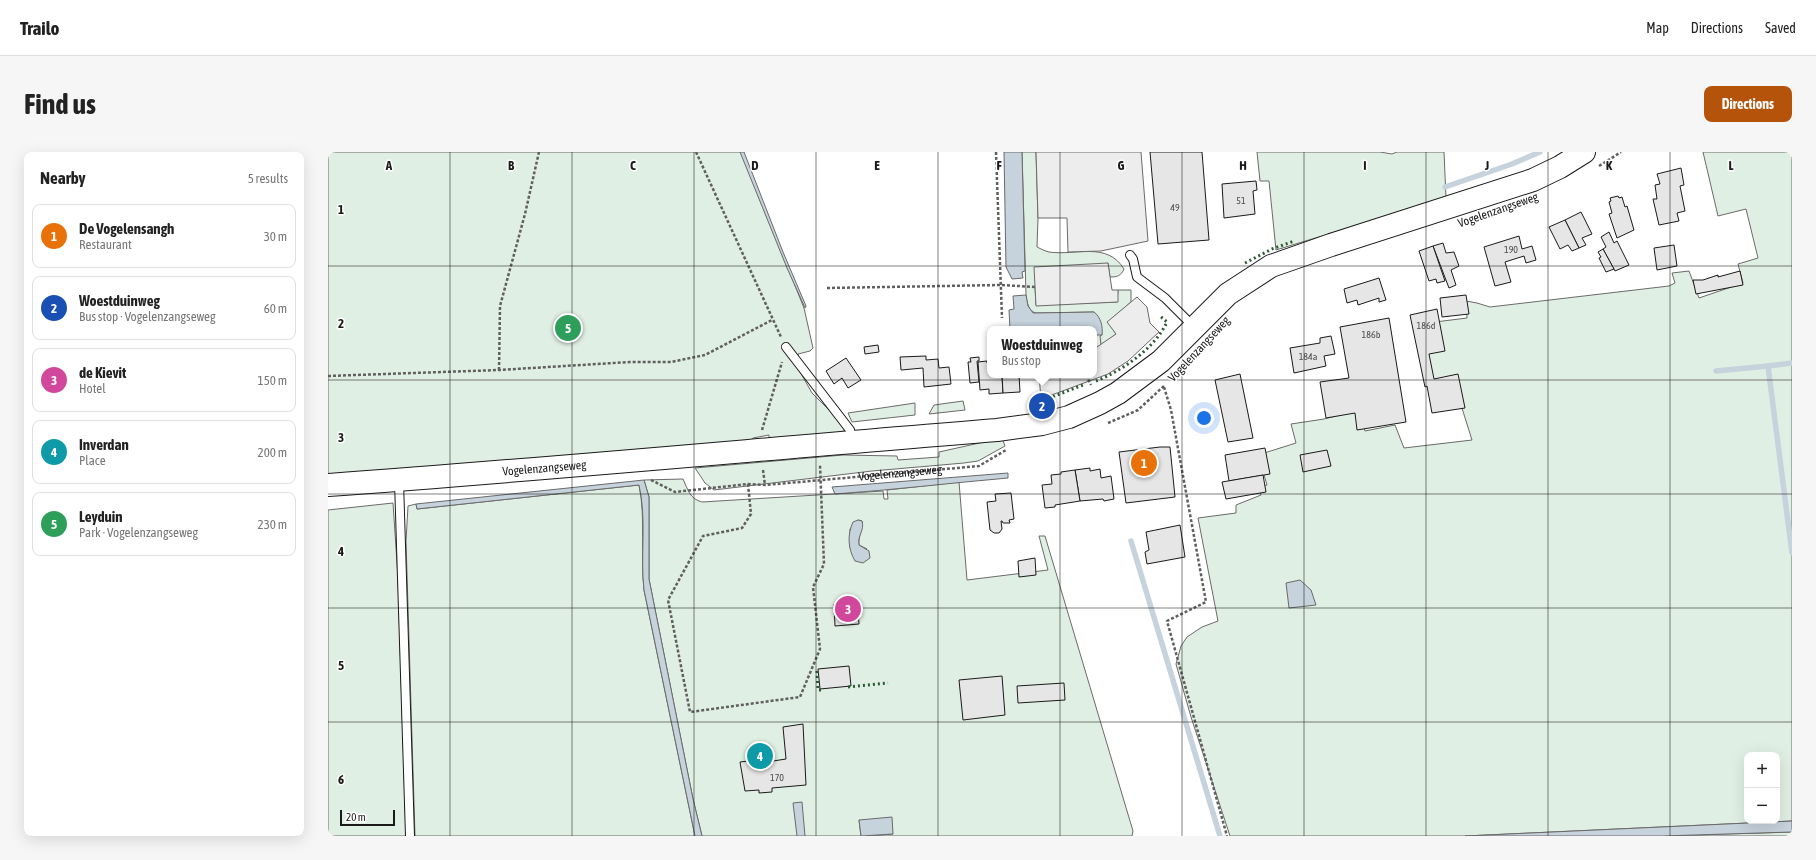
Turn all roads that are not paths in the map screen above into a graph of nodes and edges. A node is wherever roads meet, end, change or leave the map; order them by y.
1 (1589, 160) edge
2 (1130, 255) dead end
3 (1194, 327) junction
4 (786, 347) road end
5 (853, 442) junction
6 (400, 474) junction
7 (328, 485) edge
8 (410, 836) edge

1 - 3 main road, Vogelenzangseweg
2 - 3 lane
3 - 5 main road, Vogelenzangseweg
4 - 5 lane
5 - 6 main road, Vogelenzangseweg
6 - 7 main road, Vogelenzangseweg
6 - 8 lane

